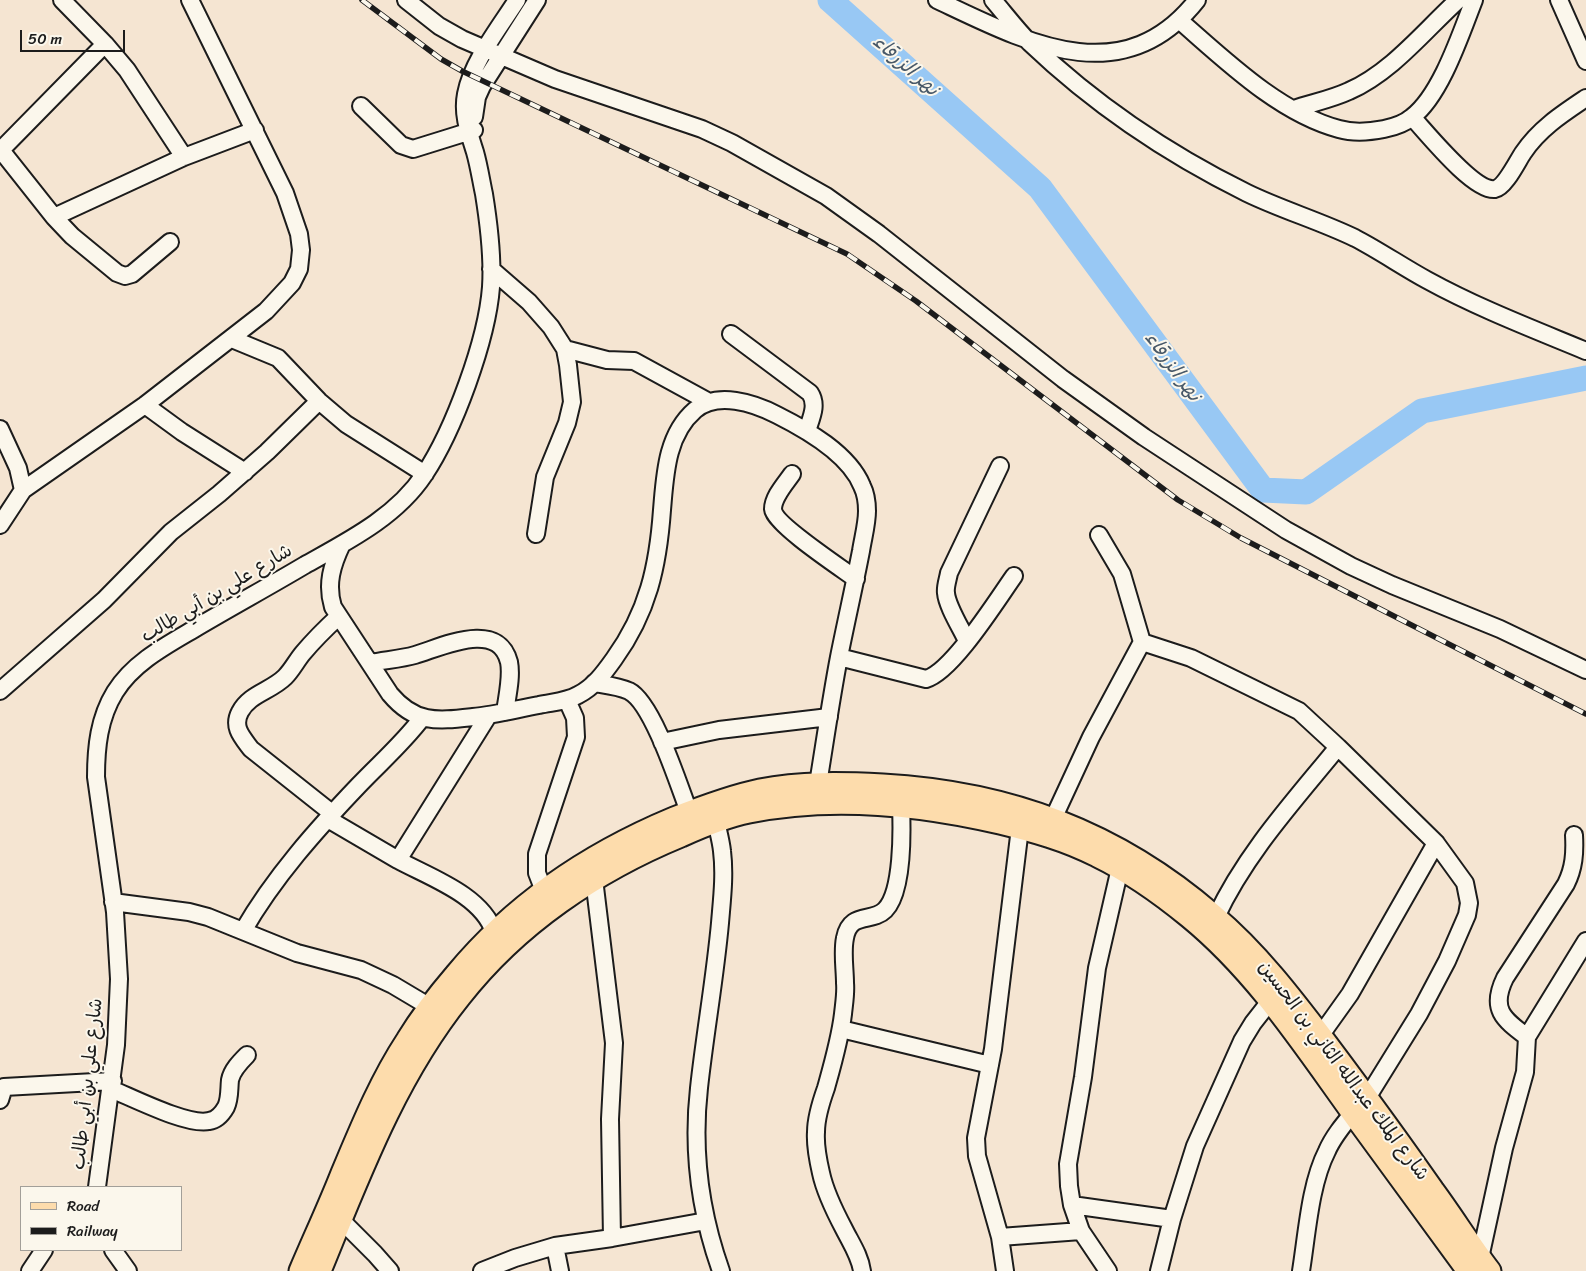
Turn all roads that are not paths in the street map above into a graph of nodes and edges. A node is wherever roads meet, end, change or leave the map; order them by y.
1 (62, 0) edge
2 (190, 0) edge
3 (406, 0) edge
4 (517, 0) edge
5 (537, 0) edge
6 (938, 0) edge
7 (993, 0) edge
8 (1197, 0) edge
9 (1458, 0) edge
10 (1474, 0) edge
11 (1559, 0) edge
12 (1179, 20) junction
13 (1029, 41) junction
14 (105, 44) junction
15 (493, 53) junction
16 (1586, 61) edge
17 (1586, 98) edge
18 (360, 106) dead end
19 (1294, 109) junction
20 (1412, 118) junction
21 (255, 130) junction
22 (471, 131) junction
23 (1, 150) edge
24 (184, 157) junction
25 (54, 217) junction
26 (170, 242) dead end
27 (491, 269) junction
28 (730, 334) dead end
29 (232, 339) junction
30 (565, 349) junction
31 (1586, 351) edge
32 (319, 400) junction
33 (709, 402) junction
34 (145, 405) junction
35 (0, 429) edge
36 (807, 431) junction
37 (1000, 466) dead end
38 (245, 472) junction
39 (425, 474) junction
40 (792, 474) dead end
41 (23, 490) junction
42 (0, 525) edge
43 (536, 534) dead end
44 (1099, 535) dead end
45 (342, 544) junction
46 (1014, 576) dead end
47 (856, 579) junction
48 (338, 617) junction
49 (967, 640) junction
50 (1142, 642) junction
51 (839, 657) junction
52 (370, 663) junction
53 (1586, 670) edge
54 (594, 683) junction
55 (0, 691) edge
56 (567, 700) junction
57 (505, 712) junction
58 (488, 716) junction
59 (829, 717) junction
60 (422, 718) junction
61 (662, 742) junction
62 (1338, 747) junction
63 (818, 784) junction
64 (790, 796) junction
65 (901, 806) junction
66 (689, 812) junction
67 (330, 817) junction
68 (1053, 819) junction
69 (716, 821) junction
70 (1020, 828) junction
71 (1574, 835) dead end
72 (1436, 843) junction
73 (398, 860) junction
74 (1120, 868) junction
75 (594, 879) junction
76 (544, 890) junction
77 (113, 902) junction
78 (1216, 917) junction
79 (243, 931) junction
80 (494, 932) junction
81 (1586, 941) edge
82 (1271, 1000) junction
83 (430, 1007) junction
84 (841, 1029) junction
85 (1320, 1036) junction
86 (1526, 1036) junction
87 (247, 1055) dead end
88 (990, 1065) junction
89 (112, 1085) junction
90 (1, 1091) edge
91 (1360, 1105) junction
92 (348, 1182) junction
93 (95, 1183) edge
94 (1072, 1205) junction
95 (1172, 1219) junction
96 (341, 1220) junction
97 (706, 1221) junction
98 (1081, 1231) junction
99 (1000, 1237) junction
100 (612, 1238) junction
101 (555, 1246) junction
102 (43, 1251) edge
103 (114, 1251) edge
104 (1479, 1267) edge
105 (30, 1271) edge
106 (128, 1271) edge
107 (300, 1271) edge
108 (320, 1271) edge
109 (390, 1271) edge
110 (482, 1271) edge
111 (560, 1271) edge
112 (720, 1271) edge
113 (862, 1271) edge
114 (1005, 1271) edge
115 (1108, 1271) edge
116 (1159, 1271) edge
117 (1301, 1271) edge

1 - 14 street
2 - 21 street
3 - 15 street
4 - 15 street, شارع علي بن أبي طالب
5 - 15 street, شارع علي بن أبي طالب
6 - 13 street
7 - 13 street
8 - 12 street
9 - 19 street
10 - 20 street
11 - 16 street
12 - 13 street
12 - 19 street
13 - 31 street
14 - 23 street
14 - 24 street
15 - 22 street, شارع علي بن أبي طالب
15 - 53 street
17 - 20 street
18 - 22 street
19 - 20 street
21 - 24 street
21 - 29 street
22 - 27 street, شارع علي بن أبي طالب
23 - 25 street
24 - 25 street
25 - 26 street
27 - 30 street
27 - 39 street, شارع علي بن أبي طالب
28 - 36 street
29 - 32 street
29 - 34 street
30 - 33 street
30 - 43 street
32 - 38 street
32 - 39 street
33 - 36 street
33 - 54 street
34 - 38 street
34 - 41 street
35 - 41 street
36 - 47 street
37 - 49 street
38 - 55 street
39 - 45 street, شارع علي بن أبي طالب
40 - 47 street
41 - 42 street
44 - 50 street
45 - 48 street
45 - 77 street, شارع علي بن أبي طالب
46 - 49 street
47 - 51 street
48 - 52 street
48 - 67 street
49 - 51 street
50 - 62 street
50 - 68 street
51 - 59 street
52 - 57 street
52 - 60 street
54 - 56 street
54 - 61 street
56 - 57 street
56 - 76 street
57 - 58 street
58 - 60 street
58 - 73 street
59 - 61 street
59 - 63 street
60 - 67 street
61 - 66 street
62 - 72 street
62 - 78 street
63 - 64 main road, شارع الملك عبدالله الثاني بن الحسين
63 - 68 main road, شارع الملك عبدالله الثاني بن الحسين
64 - 65 main road, شارع الملك عبدالله الثاني بن الحسين
64 - 66 main road, شارع الملك عبدالله الثاني بن الحسين
64 - 69 main road, شارع الملك عبدالله الثاني بن الحسين
65 - 70 main road, شارع الملك عبدالله الثاني بن الحسين
65 - 84 street
66 - 76 main road, شارع الملك عبدالله الثاني بن الحسين
67 - 73 street
67 - 79 street
68 - 78 main road, شارع الملك عبدالله الثاني بن الحسين
69 - 75 main road, شارع الملك عبدالله الثاني بن الحسين
69 - 97 street
70 - 74 main road, شارع الملك عبدالله الثاني بن الحسين
70 - 88 street
71 - 86 street
72 - 85 street
72 - 91 street
73 - 80 street
74 - 82 main road, شارع الملك عبدالله الثاني بن الحسين
74 - 94 street
75 - 92 main road, شارع الملك عبدالله الثاني بن الحسين
75 - 100 street
76 - 80 main road, شارع الملك عبدالله الثاني بن الحسين
77 - 79 street
77 - 89 street, شارع علي بن أبي طالب
78 - 85 main road, شارع الملك عبدالله الثاني بن الحسين
79 - 83 street
80 - 83 main road, شارع الملك عبدالله الثاني بن الحسين
81 - 86 street
82 - 91 main road, شارع الملك عبدالله الثاني بن الحسين
82 - 95 street
83 - 92 main road, شارع الملك عبدالله الثاني بن الحسين
84 - 88 street
84 - 113 street
85 - 91 main road, شارع الملك عبدالله الثاني بن الحسين
86 - 104 street
87 - 89 street
88 - 99 street
89 - 90 street
89 - 93 street, شارع علي بن أبي طالب
91 - 104 main road, شارع الملك عبدالله الثاني بن الحسين
91 - 117 street
92 - 96 main road, شارع الملك عبدالله الثاني بن الحسين
92 - 107 main road, شارع الملك عبدالله الثاني بن الحسين
94 - 95 street
94 - 98 street
95 - 116 street
96 - 108 main road, شارع الملك عبدالله الثاني بن الحسين
96 - 109 street
97 - 100 street
97 - 112 street
98 - 99 street
98 - 115 street
99 - 114 street
100 - 101 street
101 - 110 street
101 - 111 street
102 - 105 street
103 - 106 street

